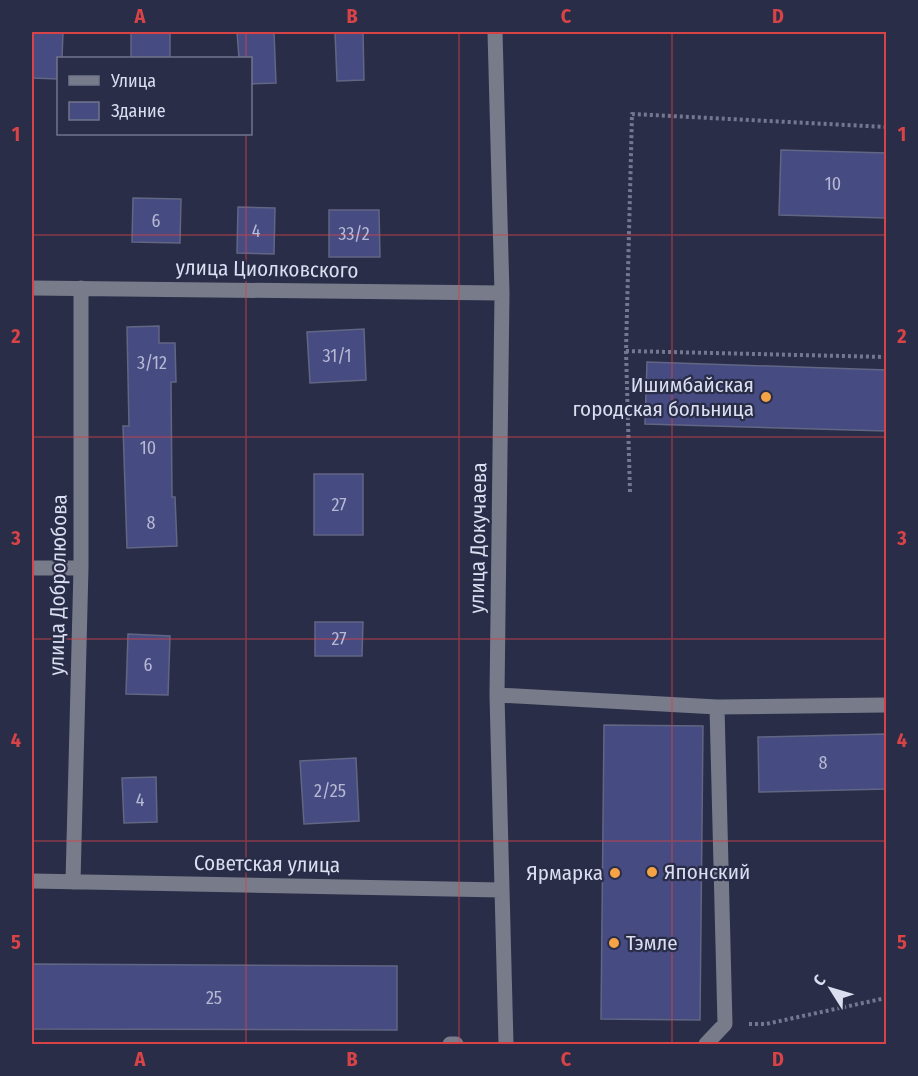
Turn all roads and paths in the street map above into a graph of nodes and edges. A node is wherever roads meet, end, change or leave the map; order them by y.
1 (495, 32) edge
2 (886, 127) edge
3 (32, 288) edge
4 (81, 288) junction
5 (502, 293) junction
6 (626, 351) junction
7 (886, 357) edge
8 (630, 492) dead end
9 (32, 567) edge
10 (81, 568) junction
11 (497, 695) junction
12 (886, 705) edge
13 (717, 706) junction
14 (32, 881) edge
15 (73, 882) junction
16 (501, 890) junction
17 (886, 998) edge
18 (725, 1024) junction
19 (450, 1044) edge
20 (456, 1044) edge
21 (506, 1044) edge
22 (706, 1044) edge

1 - 5 street, улица Докучаева
2 - 6 path
3 - 4 street, улица Циолковского
4 - 5 street, улица Циолковского
4 - 10 street, улица Добролюбова
5 - 11 street, улица Докучаева
6 - 7 path
6 - 8 path
9 - 10 street
10 - 15 street, улица Добролюбова
11 - 13 street
11 - 16 street, улица Докучаева
12 - 13 street
13 - 18 street
14 - 15 street, Советская улица
15 - 16 street, Советская улица
16 - 21 street, улица Докучаева
17 - 18 path
18 - 22 street
19 - 20 street

